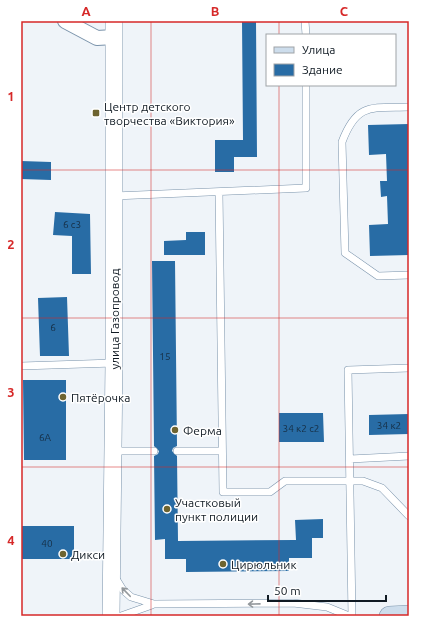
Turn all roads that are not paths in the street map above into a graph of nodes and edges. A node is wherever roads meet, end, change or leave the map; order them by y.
1 (65, 21) edge
2 (305, 21) edge
3 (114, 29) edge
4 (306, 34) edge
5 (306, 86) edge
6 (409, 107) edge
7 (219, 192) junction
8 (114, 196) junction
9 (409, 275) edge
10 (114, 363) junction
11 (21, 366) edge
12 (409, 368) edge
13 (113, 451) junction
14 (154, 451) dead end
15 (177, 451) dead end
16 (222, 451) junction
17 (409, 456) edge
18 (350, 459) junction
19 (350, 481) junction
20 (409, 516) edge
21 (112, 565) junction
22 (154, 604) junction
23 (409, 615) edge
24 (111, 616) edge
25 (121, 616) edge
26 (351, 616) edge
27 (389, 616) edge

1 - 3 street
2 - 4 lane
3 - 8 street, улица Газопровод
5 - 7 lane
6 - 9 lane
7 - 8 lane
7 - 16 lane
8 - 10 street, улица Газопровод
10 - 11 lane
10 - 13 street, улица Газопровод
12 - 18 lane
13 - 14 lane
13 - 21 street, улица Газопровод
15 - 16 lane
16 - 19 lane
17 - 18 lane
18 - 19 lane
19 - 20 lane
19 - 26 lane
22 -> 21 lane
21 - 24 street, улица Газопровод
22 - 25 lane
26 -> 22 lane
23 - 27 main road

